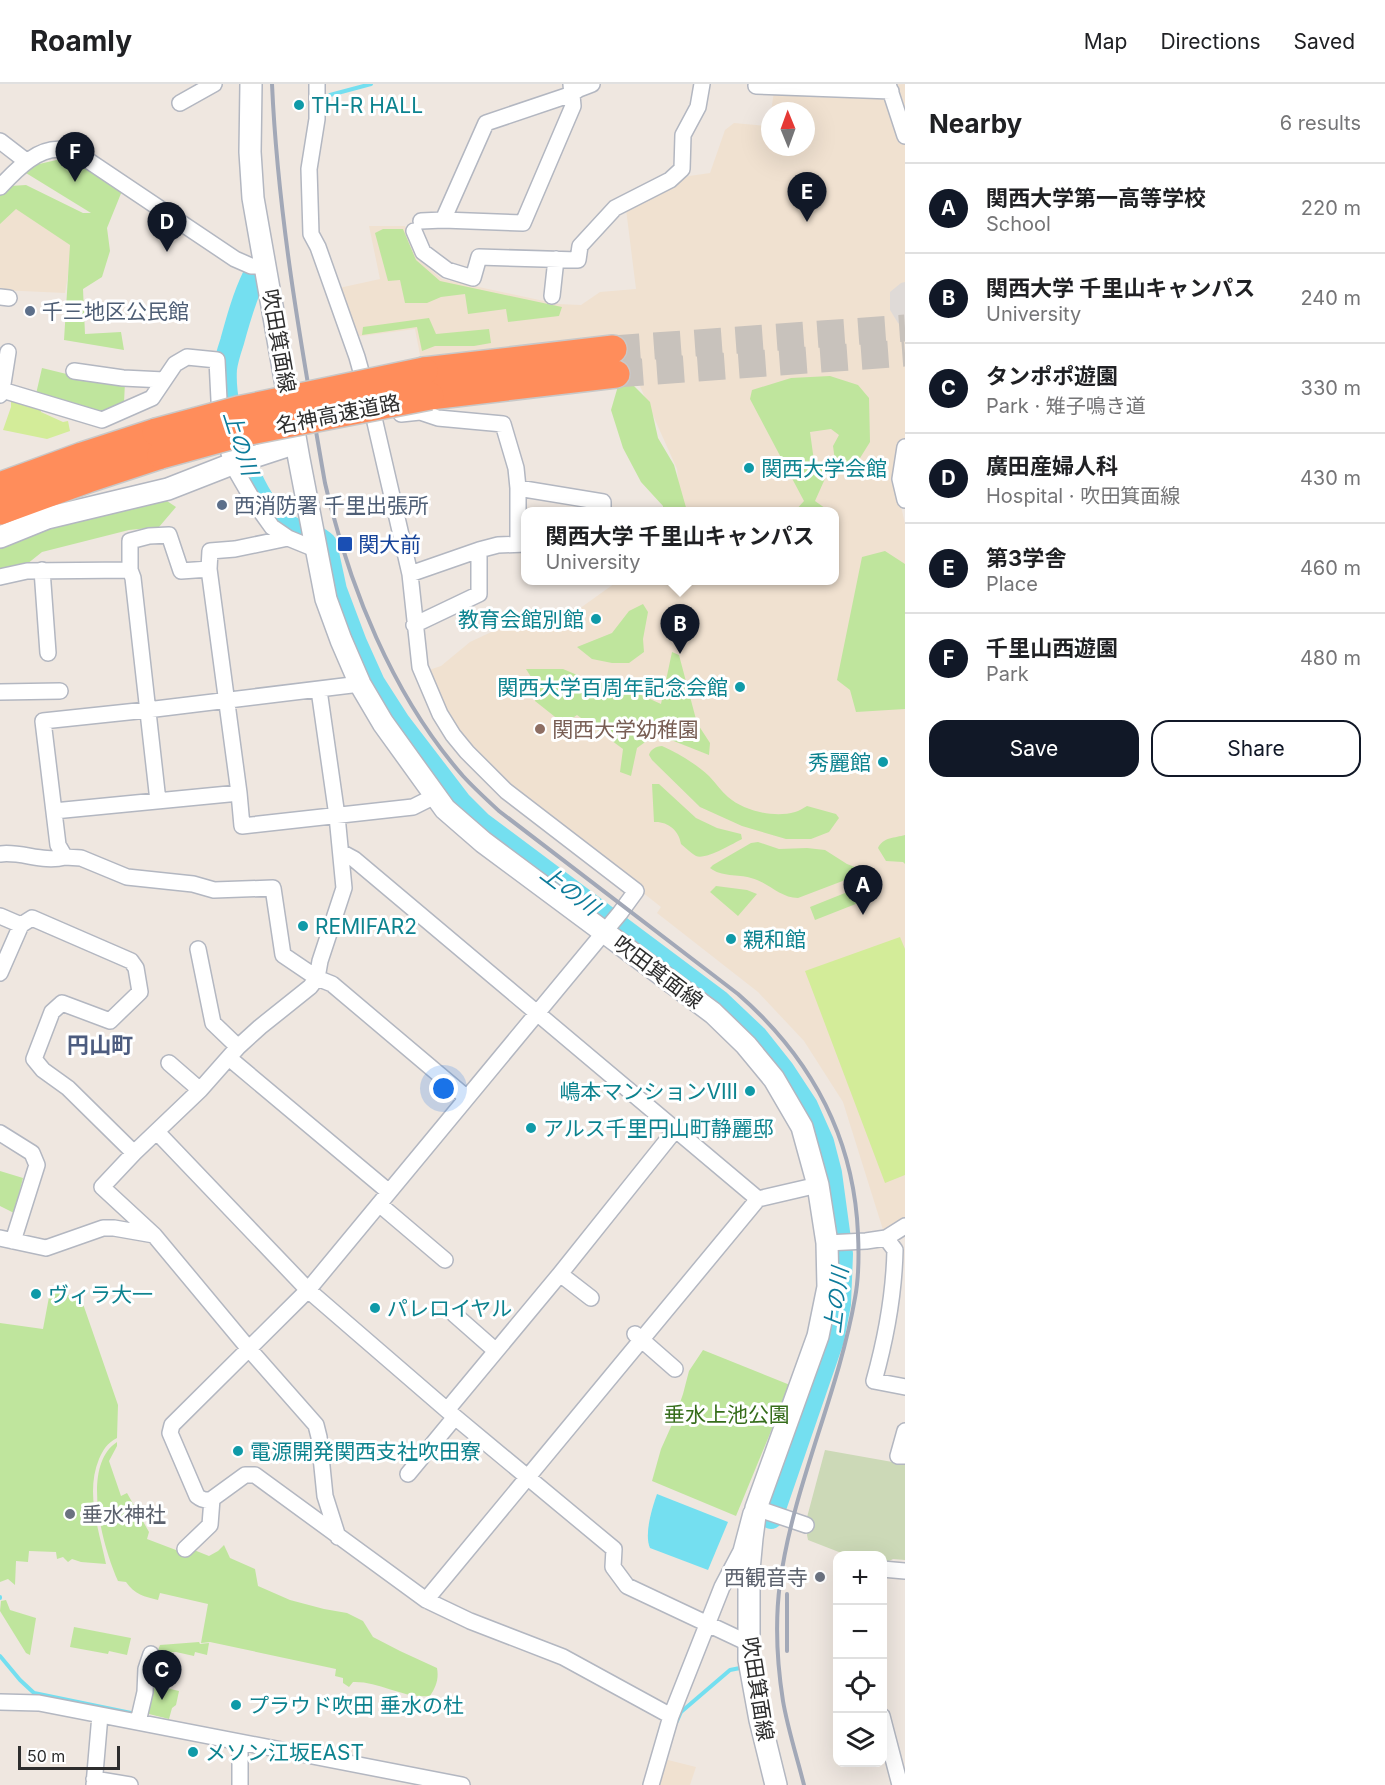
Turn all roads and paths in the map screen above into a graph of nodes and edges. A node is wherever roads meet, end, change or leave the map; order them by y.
1 (214, 84) edge
2 (251, 84) edge
3 (317, 84) edge
4 (592, 84) edge
5 (702, 84) edge
6 (756, 86) dead end
7 (890, 88) edge
8 (572, 89) edge
9 (180, 103) dead end
10 (905, 136) edge
11 (0, 141) edge
12 (26, 161) junction
13 (0, 187) edge
14 (443, 220) junction
15 (556, 259) junction
16 (265, 266) junction
17 (552, 296) dead end
18 (5, 356) edge
19 (615, 362) tunnel mouth
20 (74, 371) dead end
21 (164, 380) junction
22 (1, 392) edge
23 (374, 418) junction
24 (296, 443) junction
25 (158, 444) junction
26 (905, 447) edge
27 (240, 462) junction
28 (0, 486) edge
29 (518, 488) junction
30 (905, 500) edge
31 (603, 507) edge
32 (0, 511) edge
33 (521, 530) edge
34 (0, 537) edge
35 (288, 538) junction
36 (314, 541) junction
37 (521, 544) edge
38 (479, 550) junction
39 (209, 569) junction
40 (42, 570) junction
41 (130, 570) junction
42 (410, 574) junction
43 (0, 577) edge
44 (414, 625) junction
45 (48, 653) dead end
46 (360, 684) junction
47 (319, 690) junction
48 (0, 692) edge
49 (50, 694) dead end
50 (227, 701) junction
51 (147, 710) junction
52 (239, 793) junction
53 (435, 796) junction
54 (158, 801) junction
55 (54, 811) junction
56 (337, 816) junction
57 (341, 852) junction
58 (0, 854) edge
59 (65, 857) junction
60 (0, 916) edge
61 (21, 926) junction
62 (606, 929) junction
63 (198, 949) dead end
64 (0, 972) edge
65 (317, 978) junction
66 (537, 1012) junction
67 (233, 1052) junction
68 (169, 1063) dead end
69 (200, 1090) junction
70 (467, 1098) junction
71 (676, 1129) junction
72 (0, 1132) edge
73 (157, 1132) junction
74 (134, 1153) junction
75 (818, 1185) junction
76 (384, 1198) junction
77 (758, 1199) junction
78 (905, 1226) edge
79 (154, 1235) junction
80 (886, 1238) junction
81 (7, 1240) edge
82 (837, 1242) junction
83 (445, 1260) dead end
84 (560, 1274) junction
85 (308, 1290) junction
86 (591, 1298) dead end
87 (454, 1314) dead end
88 (638, 1337) junction
89 (249, 1349) junction
90 (496, 1351) junction
91 (675, 1369) dead end
92 (905, 1387) edge
93 (451, 1413) junction
94 (905, 1431) edge
95 (905, 1456) edge
96 (408, 1474) dead end
97 (528, 1478) junction
98 (212, 1499) junction
99 (768, 1512) junction
100 (807, 1525) dead end
101 (338, 1537) junction
102 (185, 1549) dead end
103 (887, 1569) edge
104 (905, 1571) edge
105 (426, 1600) junction
106 (706, 1624) junction
107 (748, 1643) junction
108 (151, 1654) dead end
109 (0, 1702) edge
110 (100, 1715) junction
111 (671, 1716) junction
112 (138, 1722) junction
113 (887, 1735) edge
114 (240, 1743) junction
115 (386, 1778) edge
116 (94, 1782) edge
117 (130, 1785) edge
118 (240, 1785) edge
119 (462, 1785) edge
120 (651, 1785) edge
121 (776, 1785) edge
122 (900, 1785) edge

1 - 9 street
2 - 16 main road, 吹田箕面線
3 - 23 street
4 - 8 street
5 - 15 street
6 - 7 street
7 - 10 street
8 - 14 street
8 - 14 street
11 - 12 street
12 - 13 street
12 - 16 street
14 - 15 street
15 - 17 street
16 - 24 main road, 吹田箕面線
18 - 22 street
19 - 25 highway, 名神高速道路, bridge
20 - 21 street
21 - 22 street
21 - 27 street
23 - 29 street
23 - 42 street
24 - 27 main road
24 - 36 main road, 吹田箕面線
25 - 28 highway, 名神高速道路
25 - 32 highway, 名神高速道路
26 - 30 street
27 - 34 main road
27 - 35 street
29 - 31 street
29 - 33 street
35 - 36 street
35 - 39 street
36 - 46 main road, 吹田箕面線
37 - 38 street
38 - 42 street
38 - 44 street
39 - 41 street
39 - 50 street
40 - 41 street
40 - 43 street
40 - 45 street
41 - 51 street
42 - 44 street
44 - 62 street
46 - 47 street
46 - 53 main road, 吹田箕面線
47 - 50 street
47 - 56 street
48 - 49 street
50 - 51 street
50 - 52 street
51 - 54 street
51 - 55 street
52 - 54 street
52 - 56 street
53 - 56 street
53 - 62 main road, 吹田箕面線
54 - 55 street
55 - 59 street
56 - 57 street
57 - 65 street
57 - 66 street
58 - 59 street
59 - 65 street
60 - 61 street
61 - 64 street
61 - 74 street
62 - 66 street
62 - 75 main road, 吹田箕面線
63 - 67 street
65 - 67 street
65 - 70 street
66 - 70 street
66 - 71 street
67 - 69 street
67 - 76 street
68 - 69 street
69 - 73 street
70 - 76 street
71 - 77 street
71 - 84 street
72 - 81 street
73 - 74 street
73 - 85 street
74 - 79 street
75 - 77 street
75 - 82 main road, 吹田箕面線
76 - 83 street
76 - 85 street
77 - 88 street
78 - 80 street
79 - 81 street
79 - 89 street
80 - 82 street
80 - 92 street
82 - 99 main road, 吹田箕面線
84 - 86 street
84 - 90 street
85 - 89 street
85 - 93 street
87 - 90 street
88 - 91 street
88 - 97 street
89 - 98 street
89 - 101 street
90 - 93 street
93 - 96 street
93 - 97 street
94 - 95 street
97 - 105 street
97 - 106 street
98 - 101 street
98 - 102 street
99 - 100 street
99 - 106 street
99 - 107 main road, 吹田箕面線
101 - 105 street
103 - 104 street
105 - 111 street
106 - 107 street
106 - 111 street
107 - 121 main road, 吹田箕面線
108 - 112 street
109 - 110 street
110 - 112 street
110 - 116 street
111 - 120 street
112 - 114 street
113 - 122 street
114 - 115 street
114 - 118 street
115 - 119 street
116 - 117 street

